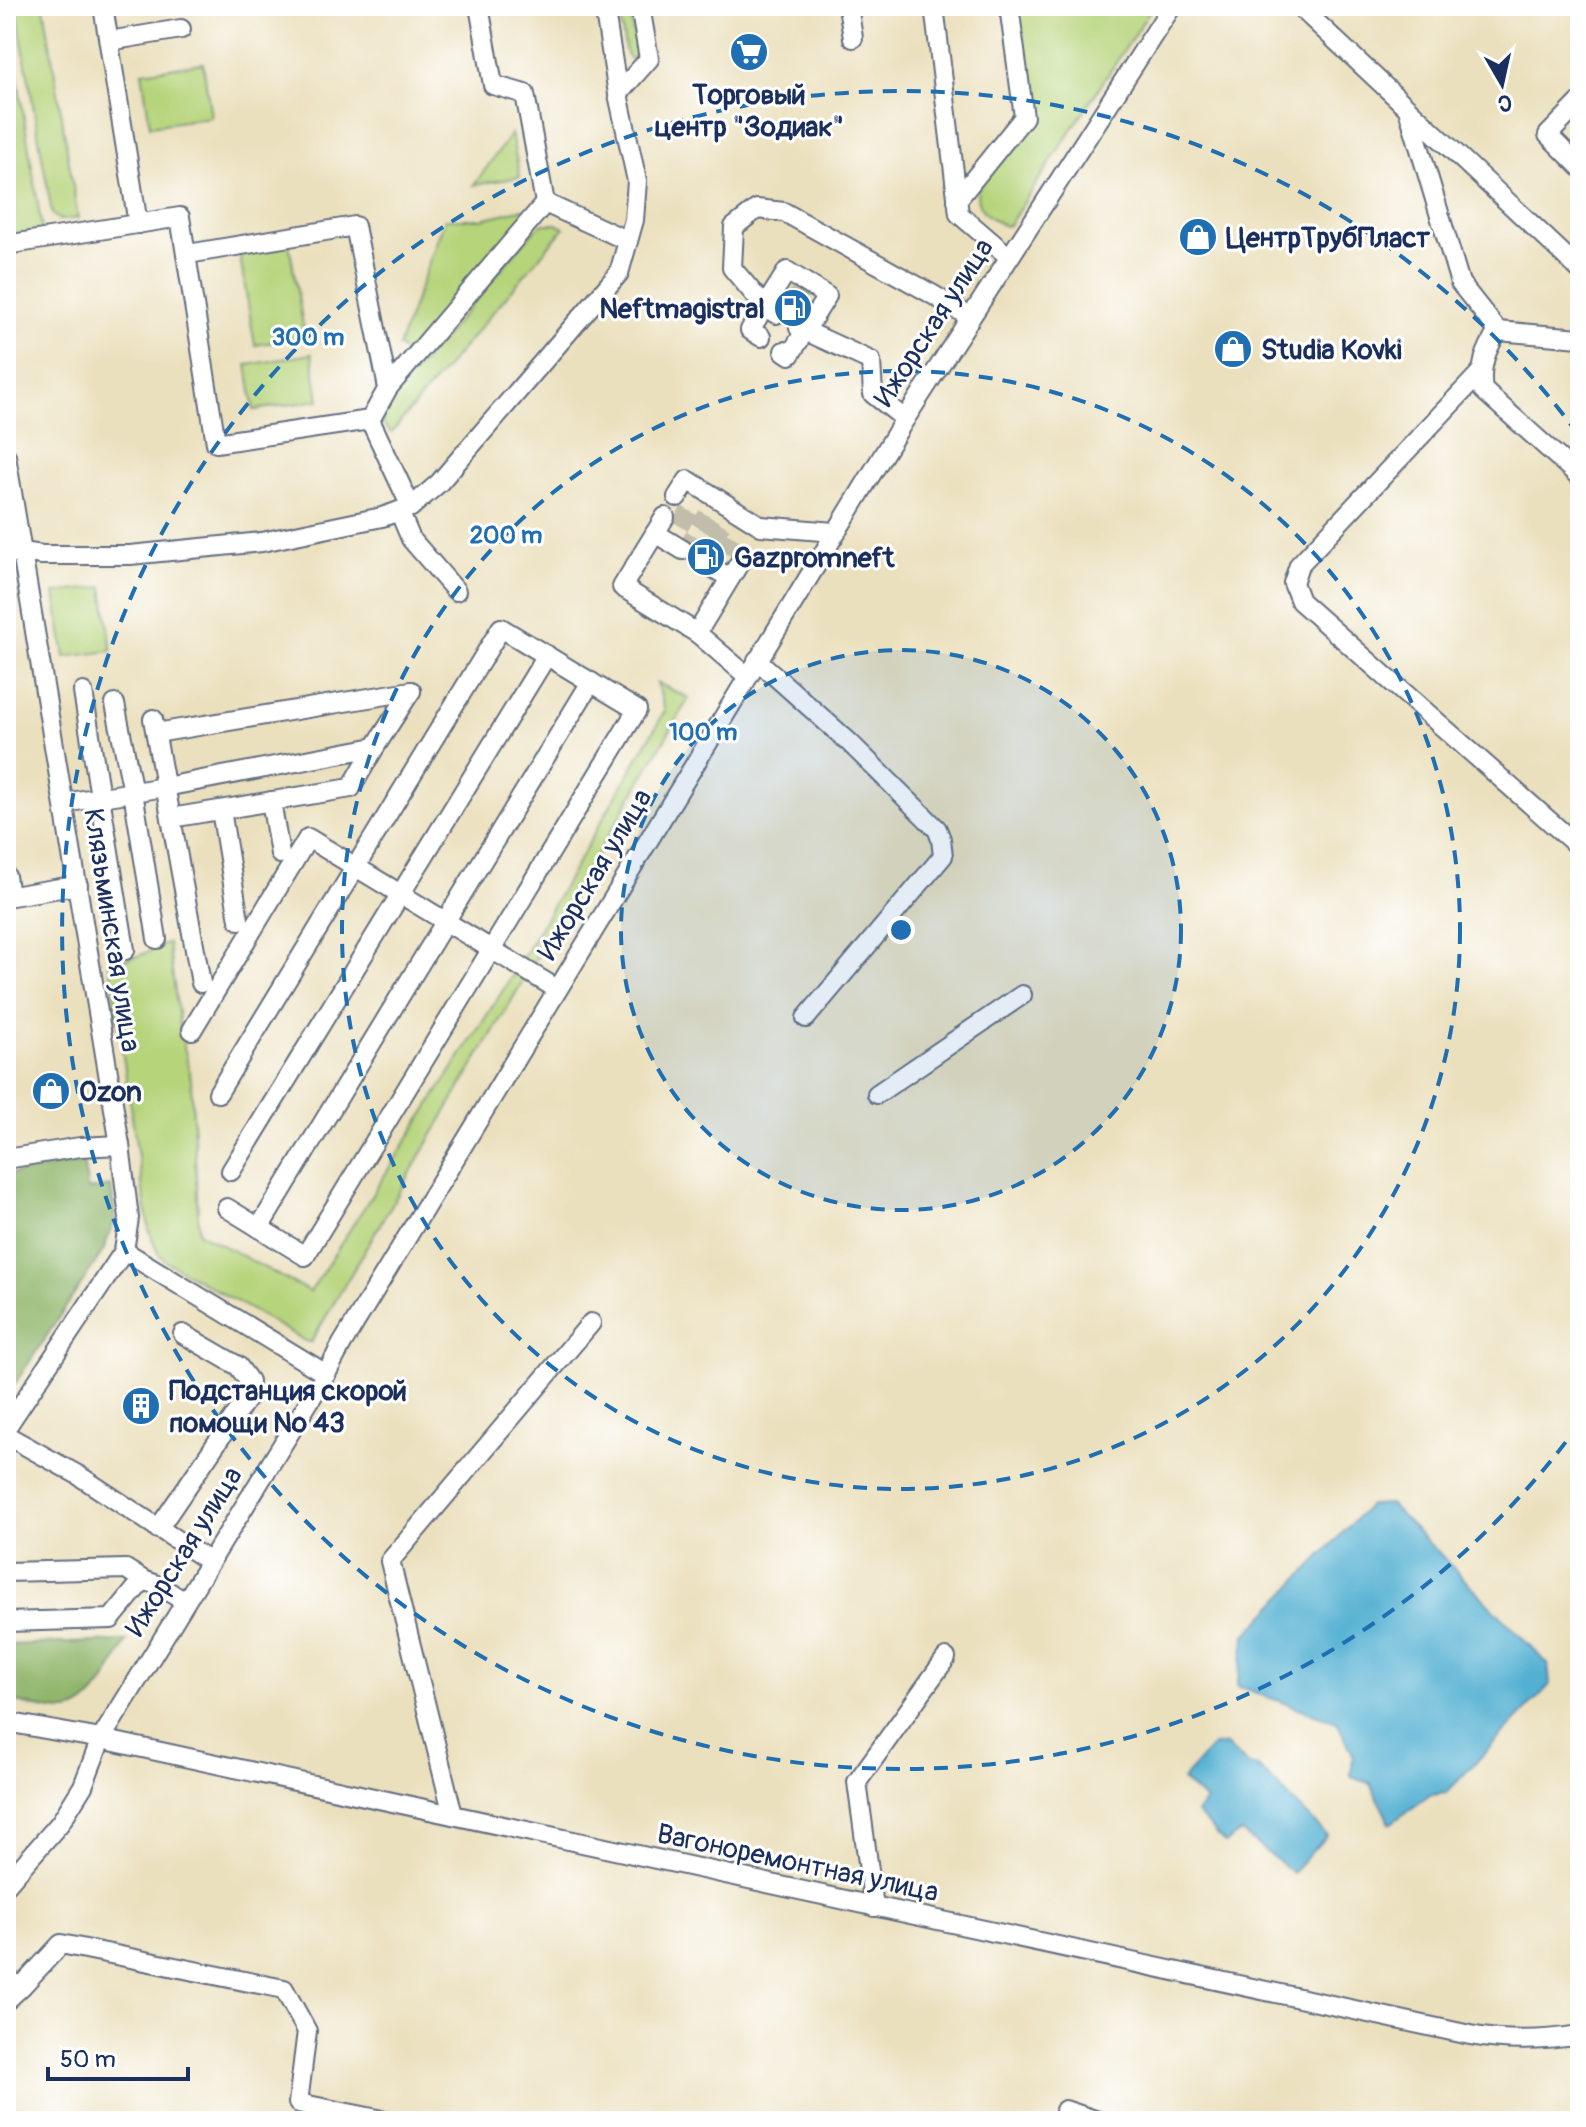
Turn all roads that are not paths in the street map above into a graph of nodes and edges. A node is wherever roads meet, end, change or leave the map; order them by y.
1 (103, 6) edge
2 (479, 6) edge
3 (604, 6) edge
4 (640, 6) edge
5 (848, 6) edge
6 (934, 6) edge
7 (1009, 6) edge
8 (1172, 6) edge
9 (1299, 6) edge
10 (181, 29) dead end
11 (853, 38) dead end
12 (109, 41) junction
13 (618, 94) junction
14 (1580, 102) edge
15 (1408, 108) junction
16 (1580, 167) edge
17 (957, 200) junction
18 (545, 203) junction
19 (138, 224) junction
20 (628, 241) junction
21 (6, 245) edge
22 (188, 254) junction
23 (1008, 256) junction
24 (1580, 270) edge
25 (770, 310) junction
26 (970, 317) junction
27 (802, 330) junction
28 (1498, 331) junction
29 (761, 337) dead end
30 (1580, 338) edge
31 (784, 351) dead end
32 (1480, 373) junction
33 (388, 388) junction
34 (905, 419) junction
35 (370, 420) junction
36 (6, 456) edge
37 (1580, 477) edge
38 (405, 509) junction
39 (722, 514) dead end
40 (834, 532) junction
41 (671, 533) tunnel mouth
42 (14, 553) edge
43 (733, 557) tunnel mouth
44 (456, 591) dead end
45 (697, 633) junction
46 (547, 655) junction
47 (757, 660) junction
48 (747, 676) junction
49 (591, 682) junction
50 (83, 692) dead end
51 (115, 704) dead end
52 (375, 747) junction
53 (165, 787) junction
54 (133, 792) junction
55 (100, 797) junction
56 (271, 801) junction
57 (64, 803) junction
58 (221, 810) junction
59 (171, 818) junction
60 (1580, 848) edge
61 (280, 854) dead end
62 (355, 867) junction
63 (6, 876) edge
64 (78, 885) junction
65 (401, 895) junction
66 (8, 896) edge
67 (239, 920) dead end
68 (445, 921) junction
69 (157, 939) dead end
70 (491, 949) junction
71 (125, 950) dead end
72 (201, 983) dead end
73 (557, 989) junction
74 (1022, 995) dead end
75 (806, 1018) dead end
76 (192, 1030) dead end
77 (218, 1093) dead end
78 (877, 1094) dead end
79 (120, 1145) junction
80 (6, 1159) edge
81 (231, 1171) dead end
82 (227, 1208) dead end
83 (259, 1228) junction
84 (124, 1251) junction
85 (591, 1323) dead end
86 (183, 1334) dead end
87 (326, 1374) junction
88 (6, 1428) edge
89 (6, 1435) edge
90 (158, 1529) junction
91 (210, 1562) junction
92 (6, 1572) edge
93 (143, 1580) junction
94 (185, 1602) junction
95 (6, 1622) edge
96 (946, 1658) dead end
97 (6, 1722) edge
98 (101, 1739) junction
99 (453, 1815) junction
100 (6, 1885) edge
101 (874, 1907) junction
102 (14, 1982) edge
103 (6, 2001) edge
104 (1580, 2035) edge
105 (1065, 2110) dead end
106 (388, 2121) edge
107 (1098, 2121) edge

1 - 12 street
2 - 18 street
3 - 13 street
4 - 13 street
5 - 11 street
6 - 17 street
7 - 17 street
8 - 23 street, Ижорская улица
9 - 15 street
10 - 12 street
12 - 19 street
13 - 20 street
14 - 16 street
15 - 24 street
15 - 28 street
17 - 23 street
18 - 20 street
18 - 33 street
19 - 21 street
19 - 22 street
20 - 38 street
22 - 33 street
22 - 35 street
23 - 26 street, Ижорская улица
25 - 26 street
25 - 27 street
25 - 29 street
26 - 34 street, Ижорская улица
27 - 31 street
27 - 34 street
28 - 30 street
28 - 32 street
32 - 37 street
32 - 60 street
33 - 35 street
34 - 40 street, Ижорская улица
35 - 38 street
36 - 42 street, Клязьминская улица
38 - 42 street
38 - 44 street
39 - 40 street
40 - 47 street, Ижорская улица
41 - 45 street
42 - 57 street, Клязьминская улица
43 - 45 street
45 - 48 street
46 - 49 street
46 - 62 street
46 - 65 street
47 - 48 street, Ижорская улица
47 - 75 street
48 - 73 street, Ижорская улица
49 - 68 street
49 - 70 street
50 - 55 street
51 - 54 street
52 - 53 street
52 - 53 street
52 - 56 street
53 - 54 street
53 - 59 street
54 - 55 street
54 - 69 street
55 - 57 street
55 - 71 street
56 - 58 street
56 - 61 street
57 - 64 street, Клязьминская улица
58 - 59 street
58 - 67 street
59 - 72 street
62 - 65 street
62 - 76 street
62 - 77 street
63 - 66 street
64 - 66 street
64 - 79 street, Клязьминская улица
65 - 68 street
65 - 81 street
68 - 70 street
68 - 83 street
70 - 73 street
70 - 83 street
73 - 87 street, Ижорская улица
74 - 78 street
79 - 80 street
79 - 84 street, Клязьминская улица
82 - 83 street
84 - 87 street
84 - 88 street, Клязьминская улица
85 - 99 street
86 - 90 street
87 - 91 street, Ижорская улица
89 - 90 street
90 - 91 street
91 - 94 street, Ижорская улица
92 - 93 street
93 - 94 street
93 - 95 street
94 - 98 street, Ижорская улица
96 - 101 street
97 - 98 street, Вагоноремонтная улица
98 - 99 street, Вагоноремонтная улица
98 - 100 street, Ижорская улица
99 - 101 street, Вагоноремонтная улица
101 - 104 street, Вагоноремонтная улица
102 - 103 street
102 - 106 street
105 - 107 street

